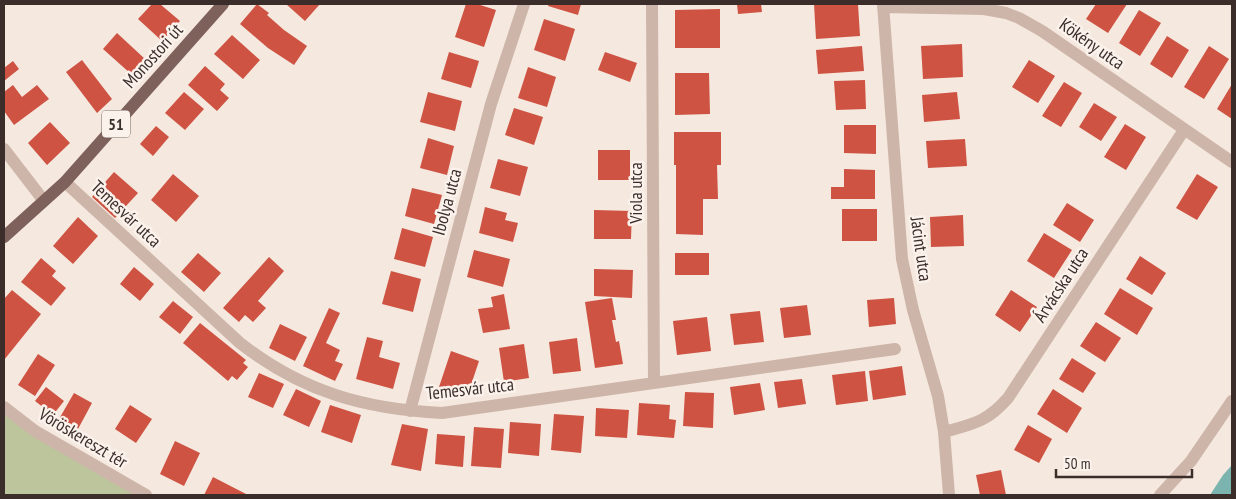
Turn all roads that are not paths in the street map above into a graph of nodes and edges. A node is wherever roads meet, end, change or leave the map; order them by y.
1 (222, 4) edge
2 (524, 4) edge
3 (652, 4) edge
4 (883, 6) edge
5 (1184, 130) junction
6 (4, 149) edge
7 (1232, 162) edge
8 (65, 182) junction
9 (44, 201) junction
10 (4, 238) edge
11 (895, 349) dead end
12 (654, 382) junction
13 (1232, 401) edge
14 (4, 407) edge
15 (410, 411) junction
16 (944, 432) junction
17 (143, 495) edge
18 (949, 495) edge
19 (1160, 495) edge

1 - 8 main road, Monostori út / 51
2 - 15 street, Ibolya utca
3 - 12 street, Viola utca
4 - 5 street, Kökény utca
4 - 16 street, Jácint utca
5 - 7 street, Kökény utca
5 - 16 street, Árvácska utca
6 - 9 street
8 - 9 main road, Monostori út / 51
8 - 15 street, Temesvár utca
9 - 10 main road, Monostori út / 51
11 - 12 street, Temesvár utca
12 - 15 street, Temesvár utca
13 - 19 street
14 - 17 street, Vöröskereszt tér
16 - 18 street, Jácint utca

